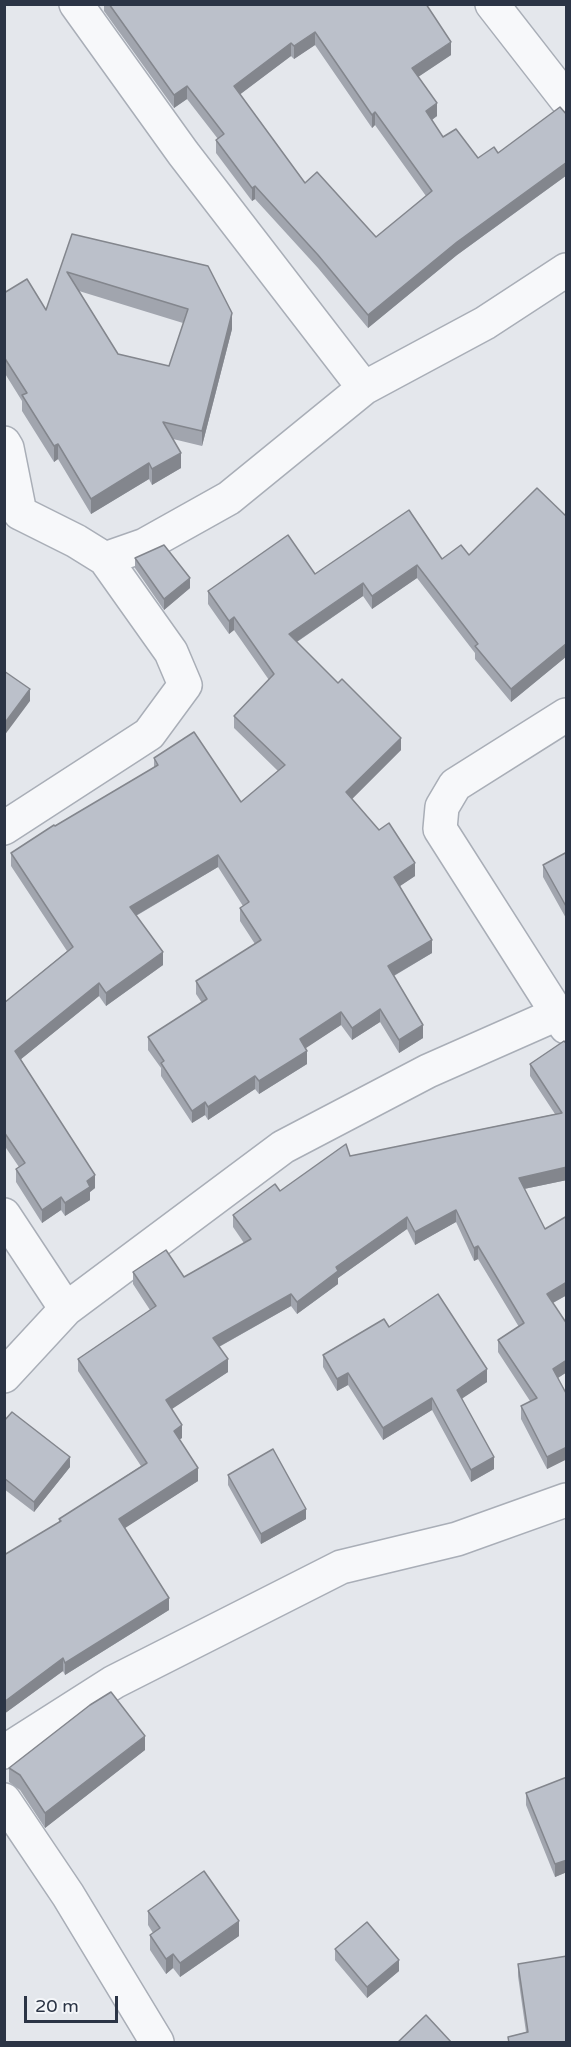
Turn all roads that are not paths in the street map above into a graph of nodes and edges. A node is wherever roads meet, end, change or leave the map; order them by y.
1 (76, 4) edge
2 (492, 4) edge
3 (567, 99) edge
4 (567, 270) edge
5 (364, 388) junction
6 (4, 443) edge
7 (12, 519) edge
8 (105, 560) junction
9 (567, 715) edge
10 (4, 828) edge
11 (562, 1020) edge
12 (4, 1215) edge
13 (66, 1309) junction
14 (4, 1376) edge
15 (567, 1500) edge
16 (4, 1752) edge
17 (4, 1800) edge
18 (157, 2043) edge

1 - 5 street
2 - 3 street
4 - 5 street
5 - 8 street
6 - 7 street
7 - 8 street
8 - 10 street
9 - 11 street
11 - 13 street
12 - 13 street
13 - 14 street
15 - 16 street
17 - 18 street

